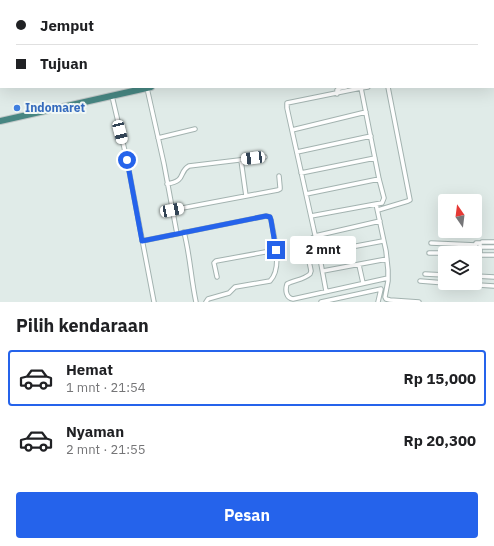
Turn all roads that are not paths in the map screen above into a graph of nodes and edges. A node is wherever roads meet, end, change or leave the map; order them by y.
1 (141, 88) edge
2 (142, 88) edge
3 (146, 88) edge
4 (342, 88) edge
5 (361, 88) edge
6 (388, 88) edge
7 (337, 94) junction
8 (112, 96) junction
9 (366, 112) junction
10 (0, 118) edge
11 (0, 121) edge
12 (195, 129) dead end
13 (292, 130) junction
14 (371, 136) junction
15 (158, 138) junction
16 (296, 152) junction
17 (265, 157) dead end
18 (375, 158) junction
19 (240, 160) junction
20 (301, 173) junction
21 (279, 176) dead end
22 (379, 179) junction
23 (167, 184) junction
24 (306, 194) junction
25 (246, 196) junction
26 (376, 204) junction
27 (172, 210) junction
28 (378, 210) junction
29 (311, 216) junction
30 (380, 221) junction
31 (184, 232) junction
32 (177, 234) junction
33 (316, 236) junction
34 (142, 241) junction
35 (383, 241) junction
36 (482, 242) dead end
37 (494, 242) edge
38 (431, 243) dead end
39 (480, 246) edge
40 (482, 246) edge
41 (494, 247) edge
42 (276, 250) junction
43 (319, 253) junction
44 (430, 253) dead end
45 (438, 254) edge
46 (482, 255) edge
47 (494, 255) edge
48 (387, 259) junction
49 (359, 265) junction
50 (323, 271) junction
51 (424, 274) dead end
52 (438, 275) edge
53 (482, 276) edge
54 (217, 277) dead end
55 (494, 277) edge
56 (388, 279) junction
57 (420, 281) dead end
58 (438, 282) edge
59 (363, 283) junction
60 (482, 285) edge
61 (494, 286) edge
62 (326, 291) junction
63 (388, 300) edge
64 (154, 302) edge
65 (196, 302) edge
66 (206, 302) edge
67 (322, 302) edge
68 (378, 302) edge
69 (419, 302) edge

1 - 10 highway
2 - 8 highway
3 - 15 street
4 - 7 street
5 - 7 street
5 - 9 street
6 - 28 street
7 - 13 street
8 - 11 highway
8 - 34 street
9 - 13 street
9 - 14 street
12 - 15 street
13 - 16 street
14 - 16 street
14 - 18 street
15 - 23 street
16 - 20 street
17 - 19 street
18 - 20 street
18 - 22 street
19 - 23 street
19 - 25 street
20 - 24 street
21 - 25 street
22 - 24 street
22 - 26 street
23 - 27 street
24 - 29 street
25 - 27 street
26 - 28 street
26 - 29 street
27 - 32 street
28 - 30 street
29 - 33 street
30 - 33 street
30 - 35 street
31 - 32 street
31 - 42 street
31 - 65 street
32 - 34 street
33 - 43 street
33 - 62 street
34 - 64 street
35 - 43 street
35 - 48 street
36 - 37 street
38 - 39 street
40 - 41 street
42 - 54 street
42 - 66 street
43 - 50 street
44 - 45 street
46 - 47 street
48 - 49 street
48 - 56 street
49 - 50 street
49 - 59 street
50 - 62 street
51 - 52 street
53 - 55 street
56 - 59 street
56 - 63 street
57 - 58 street
59 - 62 street
60 - 61 street
63 - 69 street
67 - 68 street

